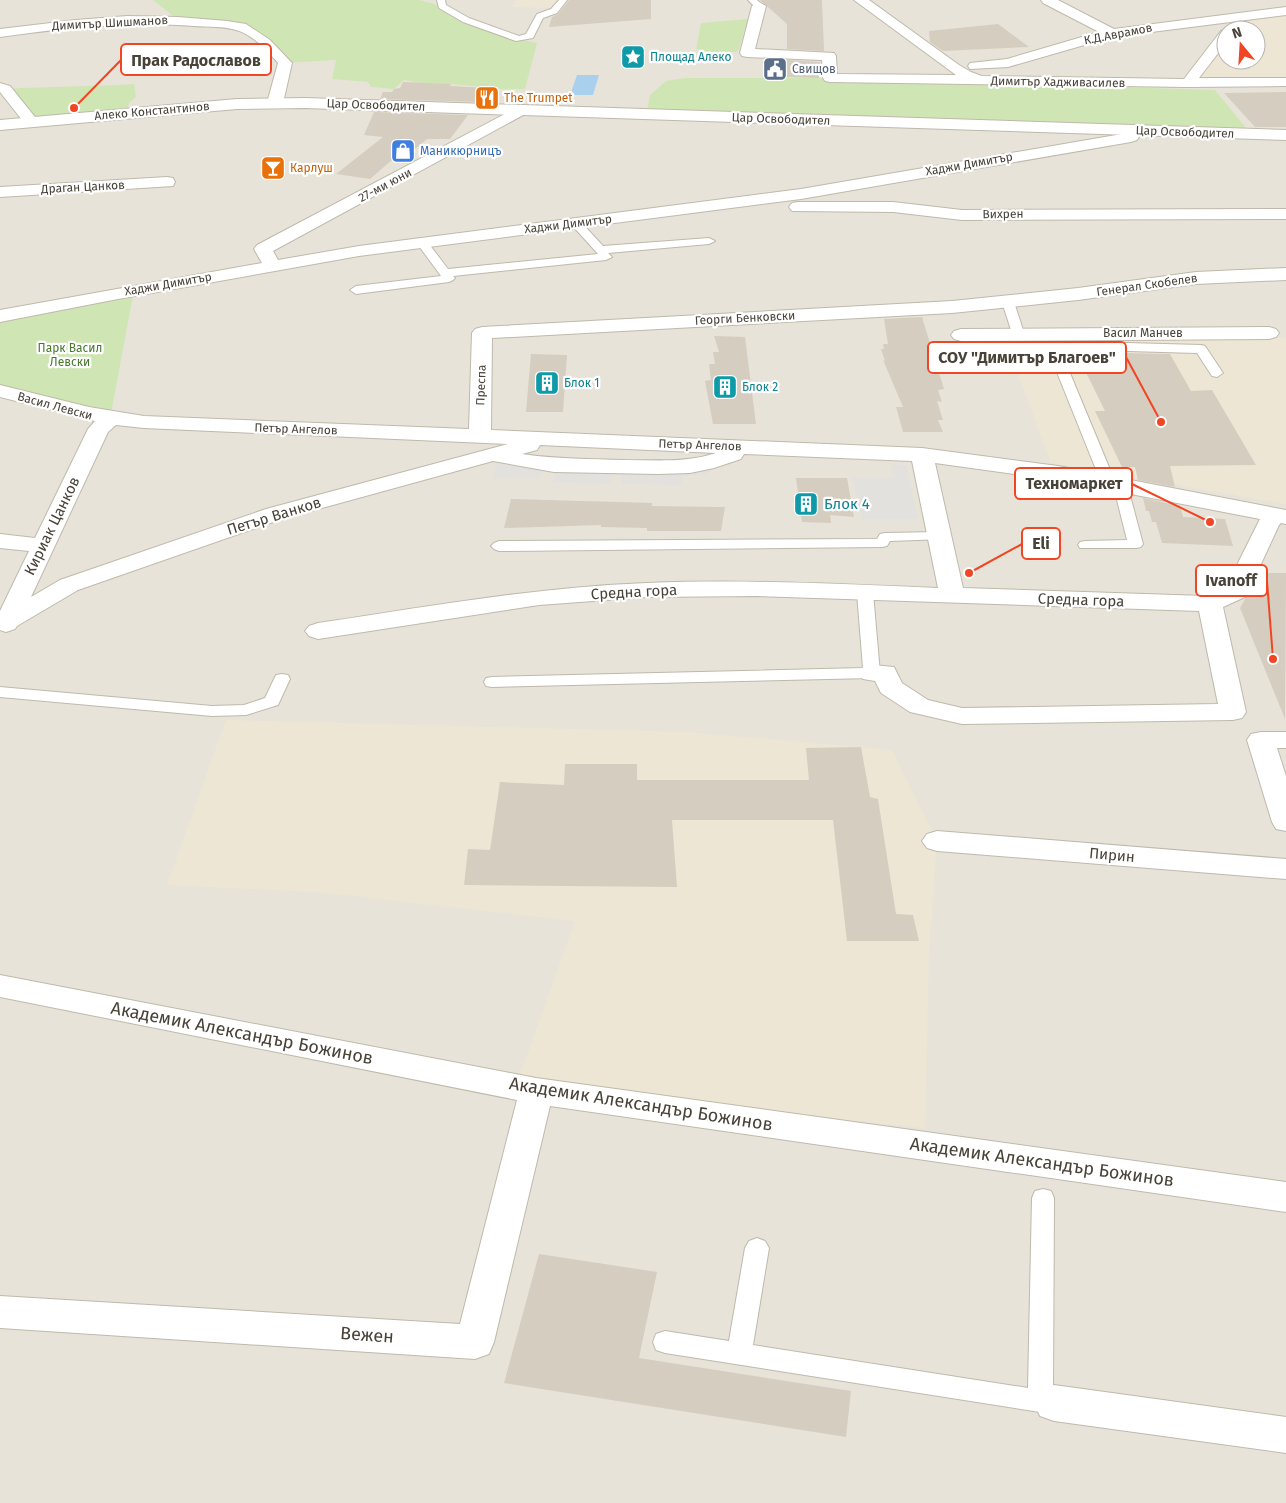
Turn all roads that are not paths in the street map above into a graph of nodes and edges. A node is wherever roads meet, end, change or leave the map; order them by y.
1 (441, 0) edge
2 (563, 0) edge
3 (1048, 0) edge
4 (869, 1) edge
5 (756, 3) edge
6 (158, 5) dead end
7 (1286, 11) edge
8 (1240, 16) junction
9 (178, 20) junction
10 (1237, 20) edge
11 (0, 33) edge
12 (1112, 33) junction
13 (1216, 47) edge
14 (954, 68) junction
15 (992, 81) junction
16 (1286, 82) edge
17 (1188, 83) junction
18 (0, 87) edge
19 (275, 103) junction
20 (522, 110) junction
21 (31, 122) junction
22 (0, 125) edge
23 (1129, 130) junction
24 (1286, 135) edge
25 (167, 182) dead end
26 (0, 192) edge
27 (721, 205) junction
28 (1286, 214) edge
29 (576, 223) junction
30 (708, 241) dead end
31 (422, 242) junction
32 (599, 250) junction
33 (272, 265) junction
34 (445, 273) junction
35 (1286, 274) edge
36 (356, 290) dead end
37 (1008, 302) junction
38 (0, 316) edge
39 (1018, 333) junction
40 (1269, 333) dead end
41 (482, 334) joint
42 (961, 335) dead end
43 (1217, 374) dead end
44 (0, 391) edge
45 (110, 419) junction
46 (480, 436) junction
47 (550, 439) junction
48 (759, 448) junction
49 (922, 455) junction
50 (494, 456) junction
51 (1112, 478) junction
52 (1280, 516) edge
53 (939, 536) junction
54 (0, 541) edge
55 (42, 546) junction
56 (499, 546) dead end
57 (1085, 546) dead end
58 (865, 593) junction
59 (952, 596) junction
60 (1210, 604) junction
61 (4, 629) edge
62 (318, 631) dead end
63 (872, 673) junction
64 (282, 679) dead end
65 (492, 682) dead end
66 (0, 692) edge
67 (1274, 740) edge
68 (1286, 822) edge
69 (937, 842) dead end
70 (1286, 870) edge
71 (0, 986) edge
72 (536, 1091) junction
73 (1286, 1197) edge
74 (1043, 1198) dead end
75 (756, 1248) dead end
76 (0, 1312) edge
77 (665, 1342) dead end
78 (739, 1354) junction
79 (1047, 1402) junction
80 (1286, 1435) edge

1 - 2 lane
3 - 12 street
4 - 14 street
5 - 15 street, Димитър Хадживасилев
6 - 9 street
7 - 8 street, К.Д.Аврамов
8 - 10 street
8 - 12 street, К.Д.Аврамов
9 - 11 street, Димитър Шишманов
9 - 19 street, Димитър Шишманов
12 - 14 street, К.Д.Аврамов
13 - 17 street
14 - 15 street
15 - 17 street, Димитър Хадживасилев
16 - 17 street, Димитър Хадживасилев
18 - 21 street
19 - 20 street, Цар Освободител
19 - 21 street, Алеко Константинов
20 - 23 street, Цар Освободител
20 - 33 street, 27-ми юни
21 - 22 street, Алеко Константинов
23 - 24 street, Цар Освободител
23 - 27 street, Хаджи Димитър
25 - 26 street, Драган Цанков
27 - 28 street, Вихрен
27 - 29 street, Хаджи Димитър
29 - 31 street, Хаджи Димитър
29 - 32 lane
30 - 32 lane
31 - 33 street, Хаджи Димитър
31 - 34 lane
32 - 34 lane
33 - 38 street, Хаджи Димитър
34 - 36 lane
35 - 37 street, Генерал Скобелев
37 - 39 lane
37 - 41 street, Георги Бенковски
39 - 40 street, Васил Манчев
39 - 42 street, Васил Манчев
41 - 46 street, Преспа
43 - 51 lane
44 - 45 street, Васил Левски
45 - 46 street, Петър Ангелов
45 - 55 street, Кириак Цанков
46 - 47 street, Петър Ангелов
47 - 48 street, Петър Ангелов
47 - 50 street, Петър Ванков
48 - 49 street, Петър Ангелов
48 - 50 street
49 - 51 street, Петър Ангелов
49 - 53 street
50 - 61 street, Петър Ванков
51 - 52 street, Петър Ангелов
51 - 57 lane
52 - 60 street, Средна гора
53 - 56 lane
53 - 59 street
54 - 55 street
55 - 61 street, Кириак Цанков
58 - 59 street, Средна гора
58 - 62 street, Средна гора
58 - 63 lane
59 - 60 street, Средна гора
60 - 63 street
63 - 65 lane
64 - 66 lane
67 - 68 street
69 - 70 street, Пирин
71 - 72 street, Академик Александър Божинов
72 - 73 street, Академик Александър Божинов
72 - 76 street, Вежен
74 - 79 lane
75 - 78 lane
77 - 78 lane
78 - 79 lane
79 - 80 street

